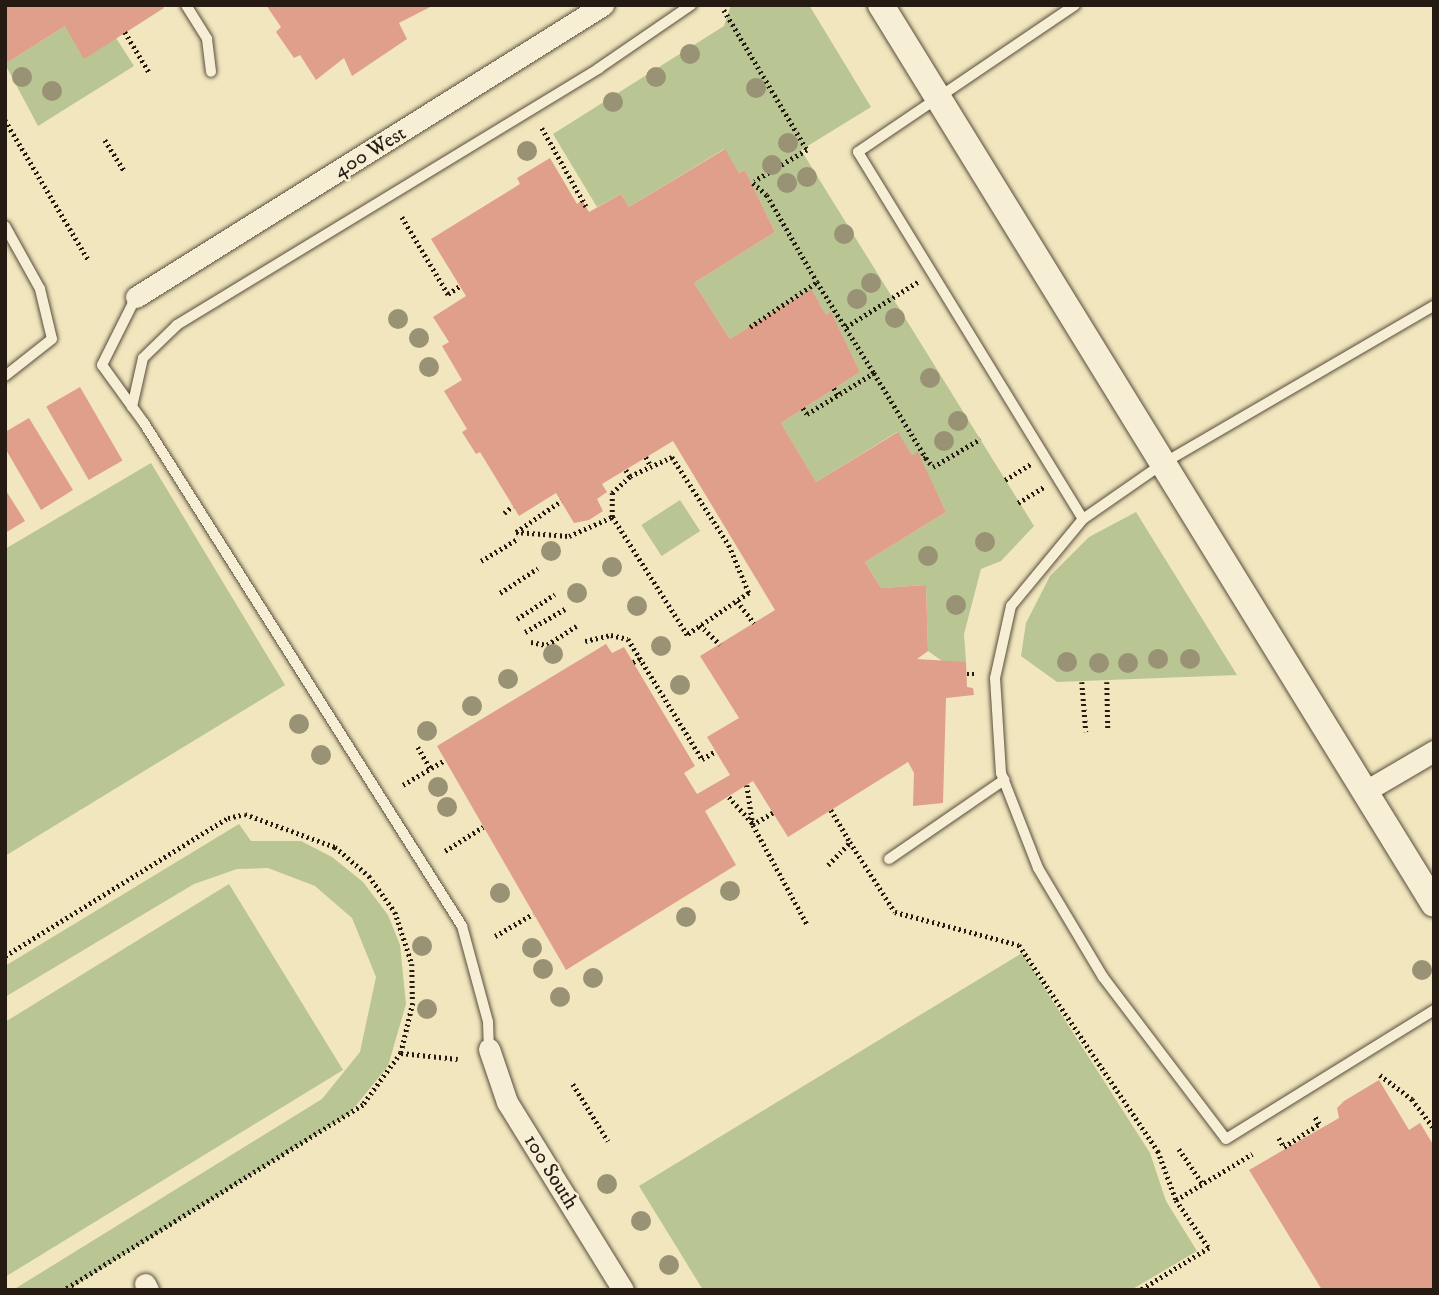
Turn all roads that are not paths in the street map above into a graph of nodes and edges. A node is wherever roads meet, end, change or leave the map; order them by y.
1 (186, 5) edge
2 (603, 5) edge
3 (691, 5) edge
4 (881, 5) edge
5 (1075, 5) edge
6 (211, 72) dead end
7 (938, 100) junction
8 (5, 226) edge
9 (136, 297) joint
10 (1434, 306) edge
11 (5, 376) edge
12 (132, 407) junction
13 (1162, 464) junction
14 (1083, 519) junction
15 (1434, 751) edge
16 (1004, 780) junction
17 (1364, 792) junction
18 (889, 859) dead end
19 (1434, 904) edge
20 (1434, 1010) edge
21 (489, 1049) joint
22 (623, 1290) edge

1 - 6 lane
2 - 9 street, 400 West
3 - 12 lane
4 - 7 street
5 - 7 lane
7 - 13 street
7 - 14 lane
8 - 11 lane
9 - 12 lane
10 - 13 lane
12 - 21 lane
13 - 14 lane
13 - 17 street
14 - 16 lane
15 - 17 street
16 - 18 lane
16 - 20 lane
17 - 19 street
21 - 22 street, 100 South

